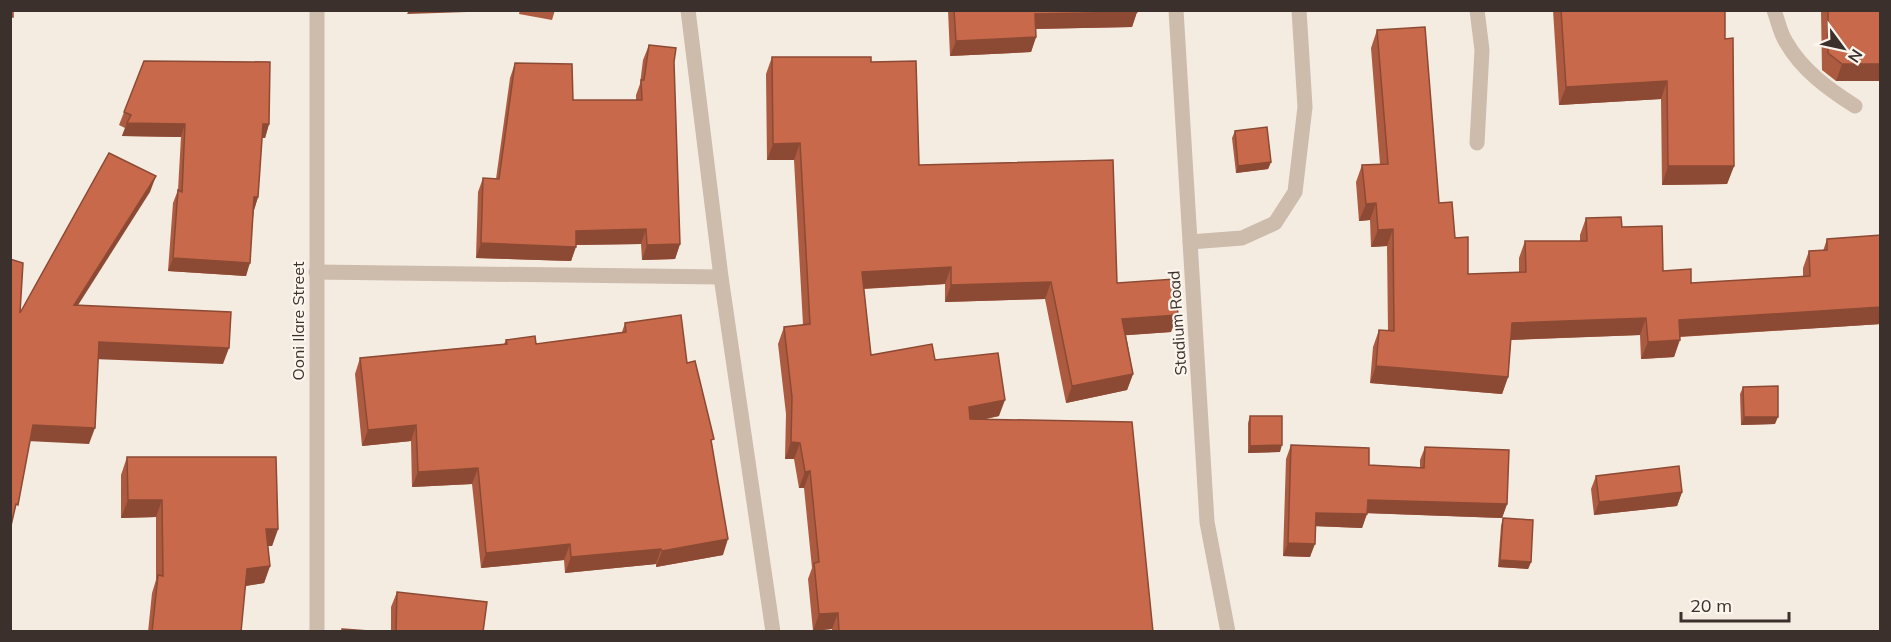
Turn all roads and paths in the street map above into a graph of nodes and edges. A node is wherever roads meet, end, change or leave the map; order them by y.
1 (318, 10) edge
2 (688, 10) edge
3 (1176, 10) edge
4 (1299, 10) edge
5 (1477, 10) edge
6 (1774, 10) edge
7 (1855, 106) dead end
8 (1477, 142) dead end
9 (1190, 242) junction
10 (316, 272) junction
11 (721, 277) junction
12 (317, 632) edge
13 (773, 632) edge
14 (1228, 632) edge

1 - 10 street, Ooni Ilare Street
2 - 11 street
3 - 9 street, Stadium Road
4 - 9 street
5 - 8 street
6 - 7 street
9 - 14 street, Stadium Road
10 - 11 street
10 - 12 street, Ooni Ilare Street
11 - 13 street

